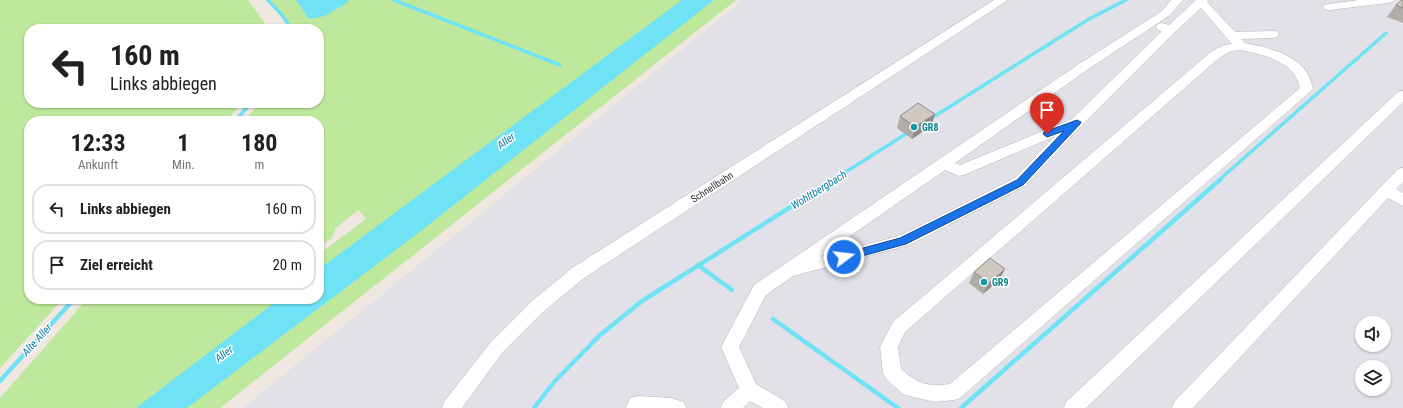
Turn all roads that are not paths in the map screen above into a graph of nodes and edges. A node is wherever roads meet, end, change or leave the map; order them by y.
1 (1002, 0) edge
2 (1177, 0) edge
3 (1388, 0) edge
4 (1201, 1) edge
5 (1329, 7) dead end
6 (1148, 25) junction
7 (1171, 29) junction
8 (1273, 34) dead end
9 (1236, 41) junction
10 (1403, 95) edge
11 (1077, 122) junction
12 (944, 163) junction
13 (1403, 173) edge
14 (1387, 191) junction
15 (1403, 200) edge
16 (785, 273) junction
17 (749, 390) junction
18 (451, 408) edge
19 (634, 408) edge
20 (677, 408) edge
21 (730, 408) edge
22 (779, 408) edge
23 (1073, 408) edge
24 (1181, 408) edge

1 - 18 street, Schnellbahn
2 - 6 street
3 - 5 street
4 - 7 street
4 - 9 street
6 - 7 street
6 - 12 street
7 - 11 street
8 - 9 street
9 - 9 street
10 - 23 street
11 - 12 street
11 - 16 street
12 - 16 street
13 - 14 street
14 - 15 street
14 - 24 street
16 - 17 street
17 - 21 street
17 - 22 street
19 - 20 street

